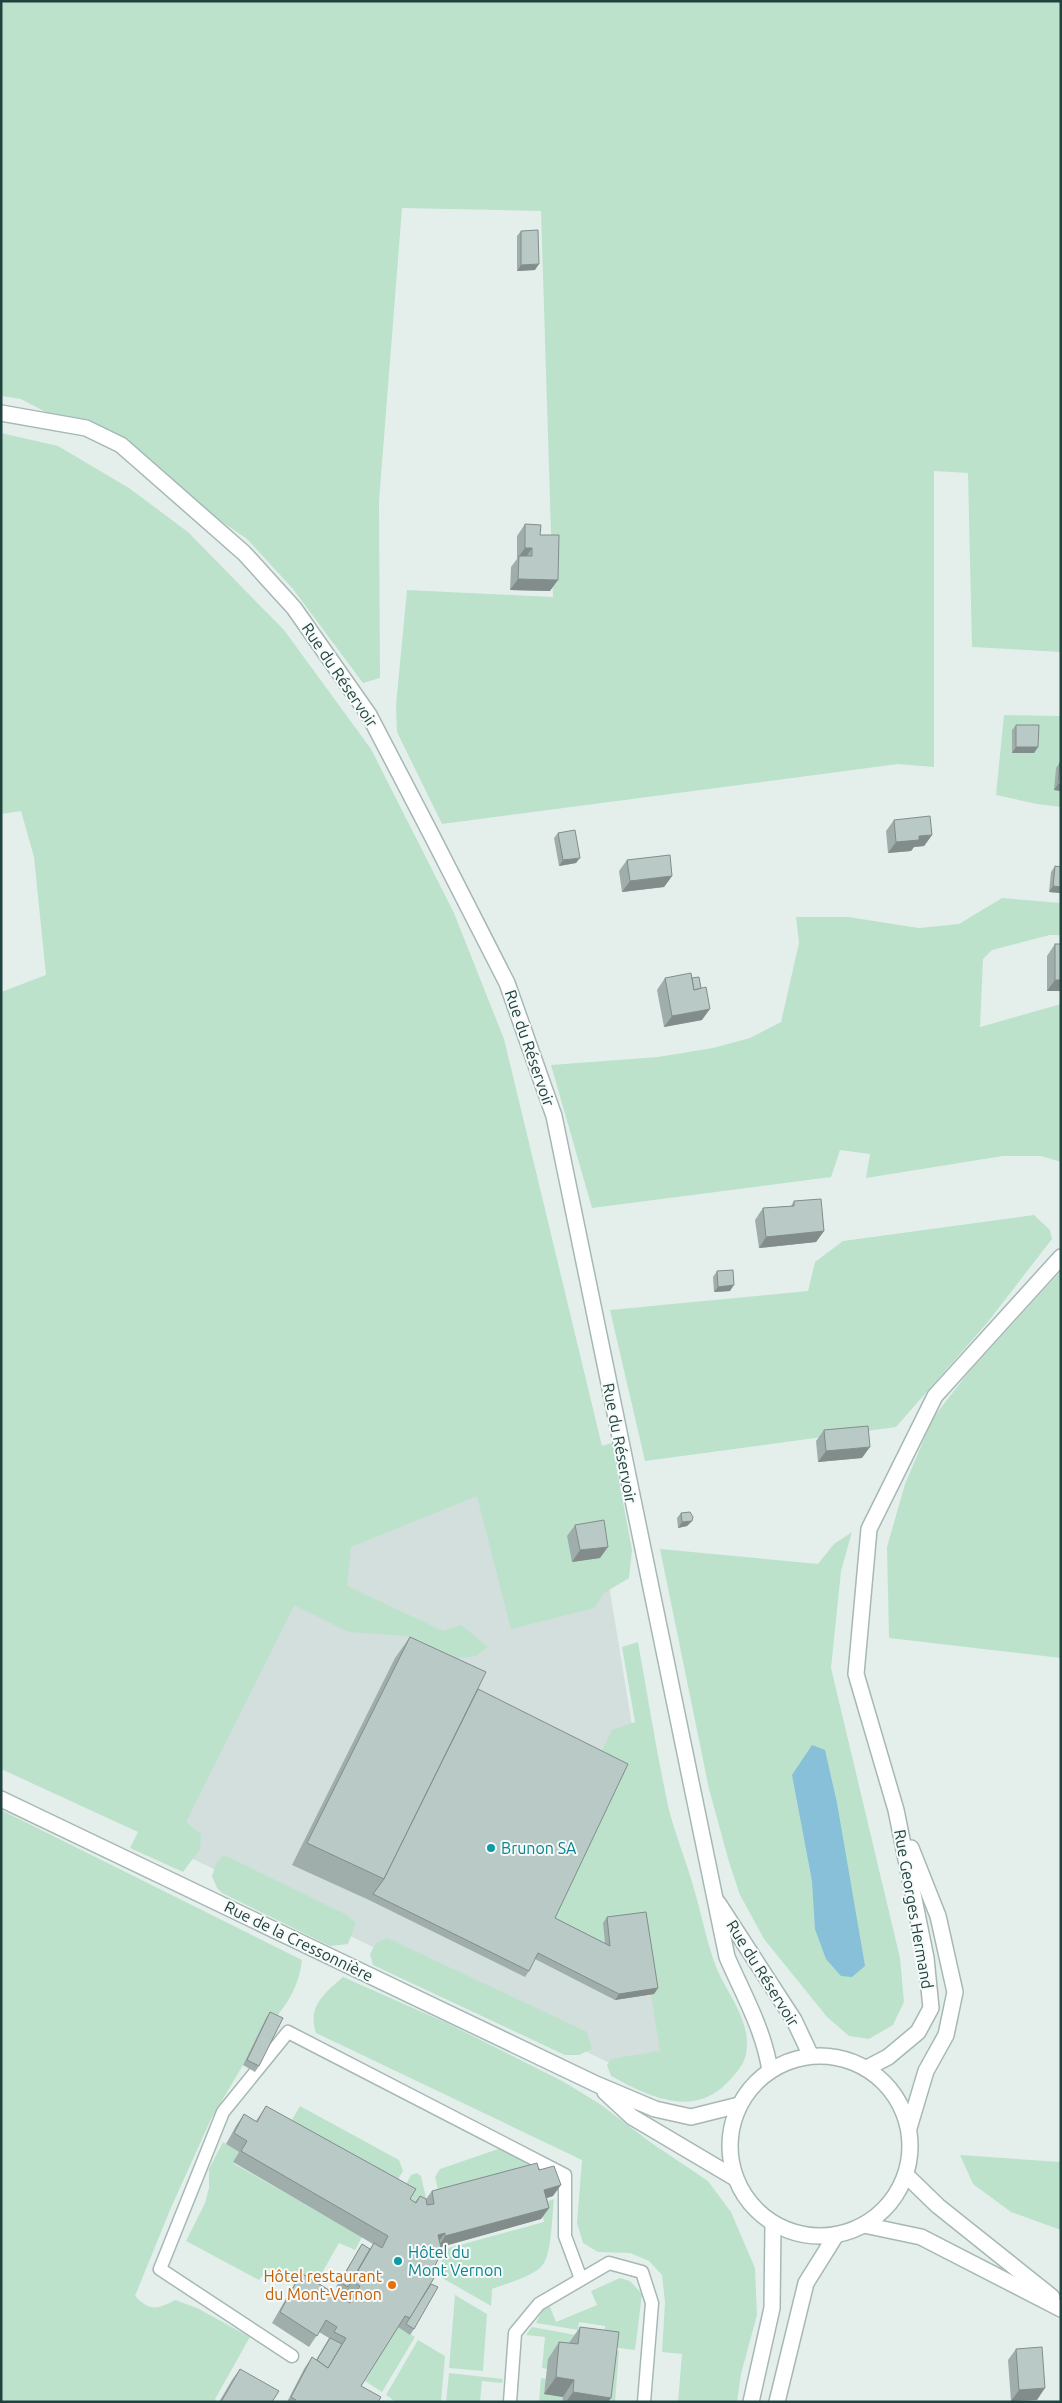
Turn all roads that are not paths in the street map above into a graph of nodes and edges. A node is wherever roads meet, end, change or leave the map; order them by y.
1 (1, 413) edge
2 (1061, 1257) edge
3 (1, 1799) edge
4 (896, 1810) junction
5 (712, 1893) junction
6 (810, 2056) junction
7 (867, 2068) junction
8 (770, 2071) junction
9 (596, 2084) junction
10 (739, 2105) junction
11 (909, 2128) junction
12 (906, 2175) junction
13 (735, 2178) junction
14 (773, 2224) junction
15 (864, 2225) junction
16 (836, 2236) junction
17 (581, 2279) junction
18 (1061, 2304) edge
19 (1061, 2309) edge
20 (292, 2356) dead end
21 (510, 2402) edge
22 (644, 2402) edge
23 (751, 2402) edge
24 (777, 2402) edge

1 - 5 street, Rue du Réservoir
2 - 4 street, Rue Georges Hermand
3 - 9 street, Rue de la Cressonnière
4 - 7 street, Rue Georges Hermand
4 - 11 street, Rue Georges Hermand
5 - 6 street, Rue du Réservoir
5 - 8 street, Rue du Réservoir
6 - 7 street
6 - 8 street
7 - 11 street
8 - 10 street
9 - 10 street, Rue de la Cressonnière
9 - 13 street, Rue de la Cressonnière
10 - 13 street
11 - 12 street
12 - 15 street
12 - 18 street
13 - 14 street
14 - 16 street
14 - 23 street
15 - 16 street
15 - 19 street
16 - 24 street
17 - 20 lane
17 - 21 lane
17 - 22 lane

